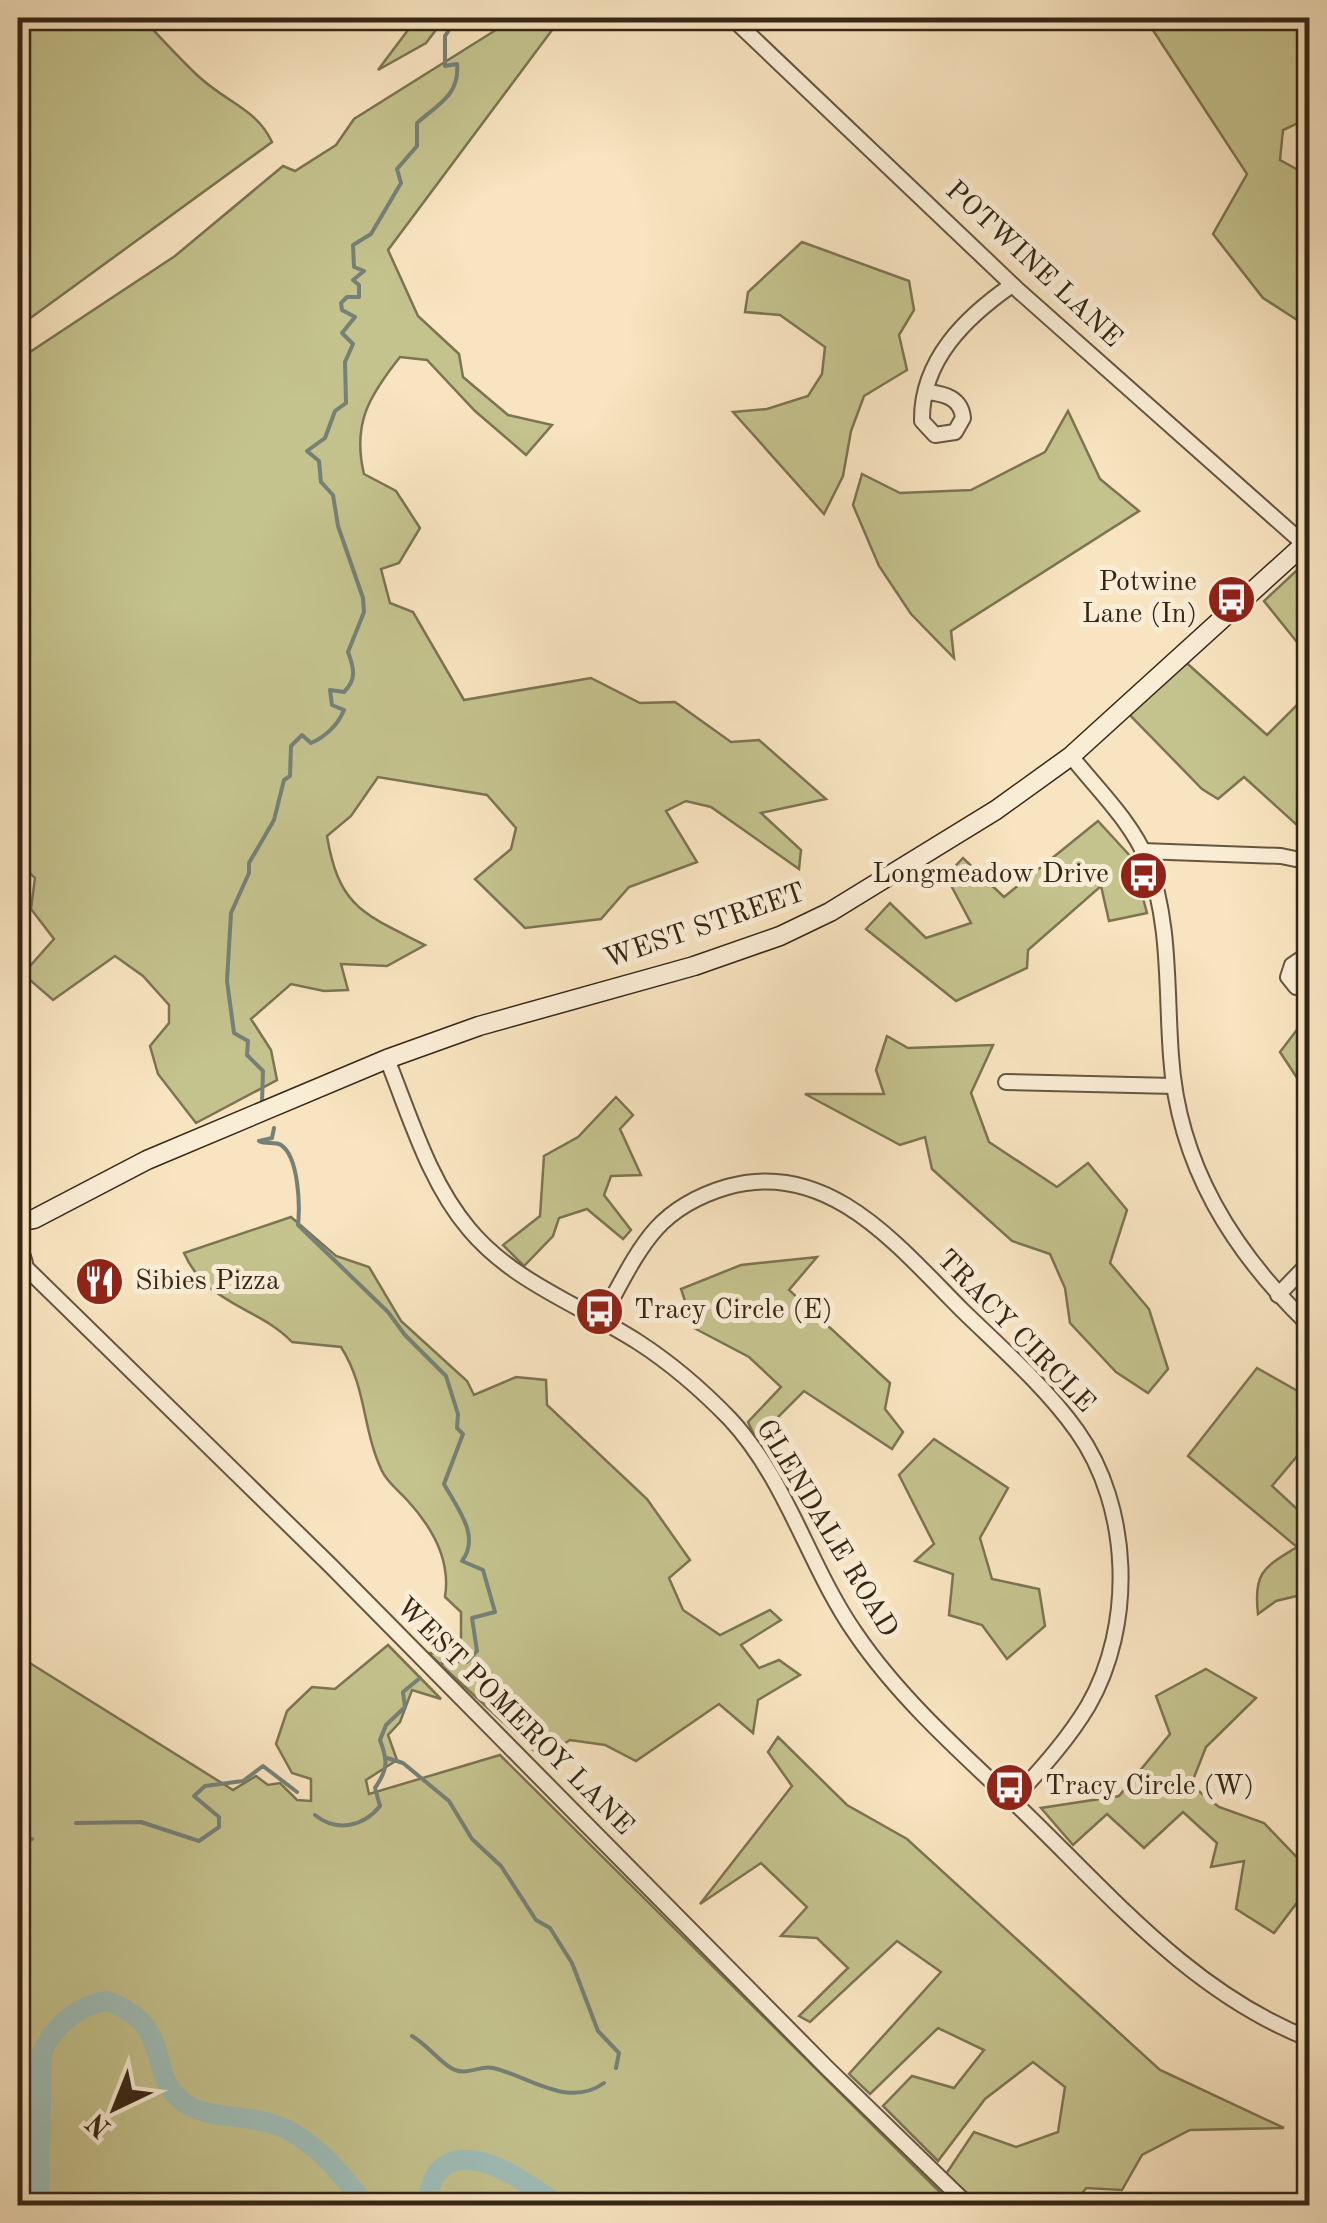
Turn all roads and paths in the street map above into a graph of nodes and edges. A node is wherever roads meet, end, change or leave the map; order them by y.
1 (732, 18) edge
2 (1012, 285) junction
3 (928, 392) dead end
4 (1307, 542) edge
5 (1071, 756) junction
6 (1142, 851) junction
7 (1310, 862) edge
8 (1310, 954) edge
9 (1310, 977) edge
10 (387, 1059) junction
11 (1006, 1082) dead end
12 (1174, 1086) junction
13 (26, 1220) edge
14 (18, 1234) edge
15 (18, 1242) edge
16 (21, 1262) edge
17 (1310, 1262) edge
18 (1278, 1295) junction
19 (600, 1320) junction
20 (1310, 1326) edge
21 (1012, 1801) junction
22 (1310, 2039) edge
23 (969, 2206) edge

1 - 2 street, POTWINE LANE
2 - 3 street
2 - 4 street, POTWINE LANE
4 - 5 main road, WEST STREET
5 - 6 street
5 - 10 main road, WEST STREET
6 - 7 street
6 - 12 street
8 - 9 street
10 - 13 main road, WEST STREET
10 - 19 street, GLENDALE ROAD
11 - 12 street
12 - 18 street
13 - 15 main road, WEST STREET
14 - 15 main road
15 - 16 street, WEST POMEROY LANE
16 - 23 street, WEST POMEROY LANE
17 - 18 street
18 - 20 street
19 - 21 street, GLENDALE ROAD
19 - 21 street, TRACY CIRCLE
21 - 22 street, GLENDALE ROAD

